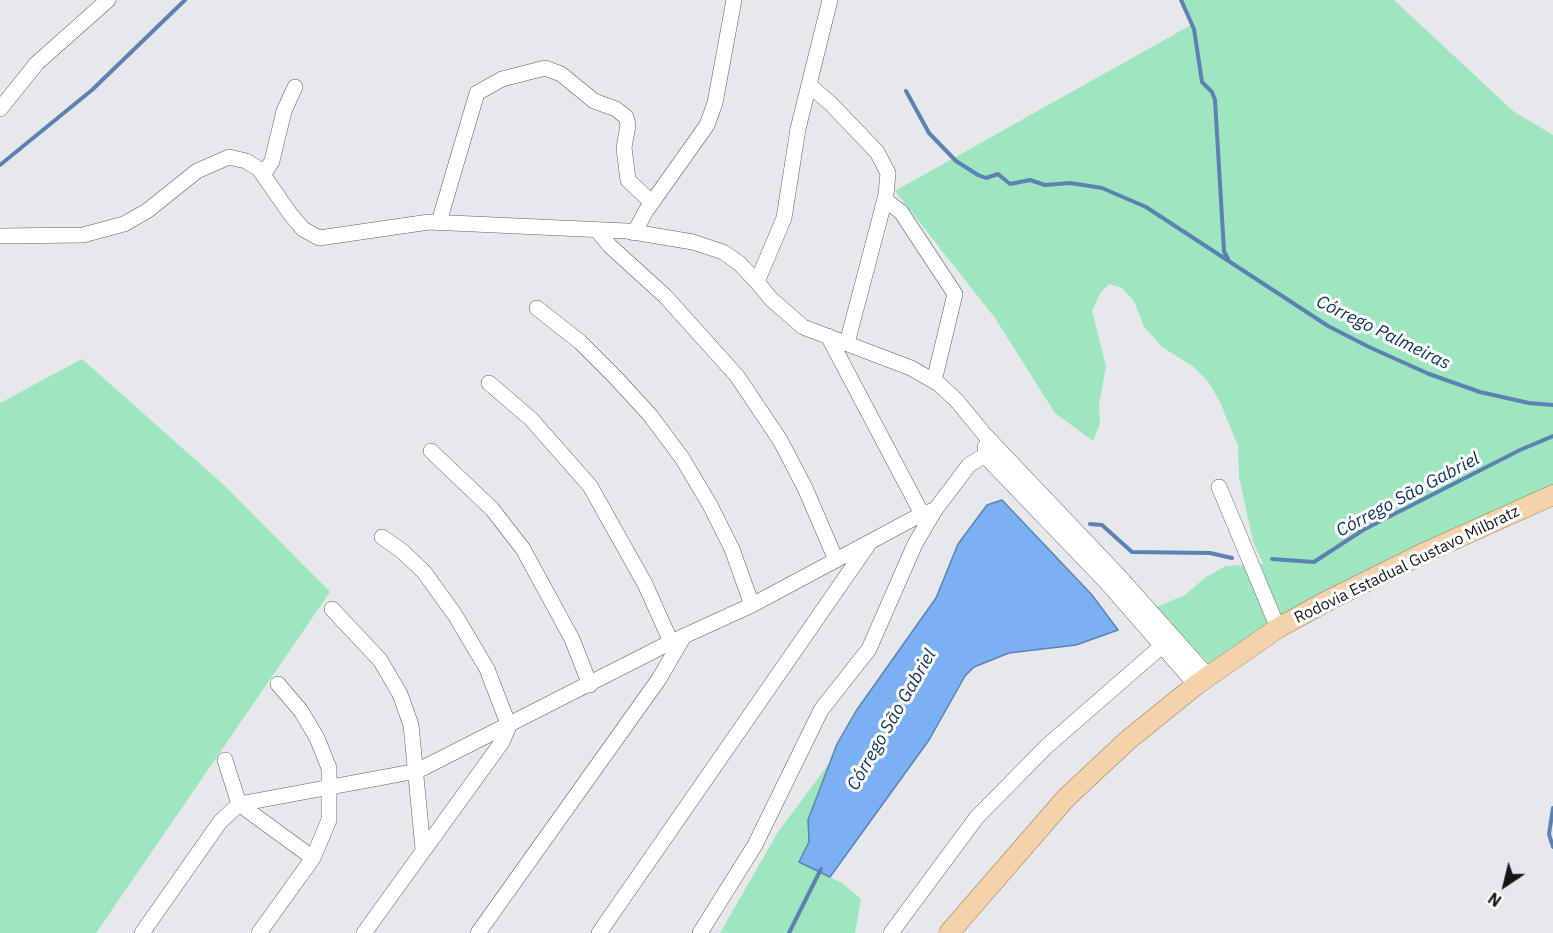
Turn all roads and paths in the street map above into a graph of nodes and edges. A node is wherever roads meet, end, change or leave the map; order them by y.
1 (108, 0) edge
2 (734, 0) edge
3 (830, 0) edge
4 (809, 85) junction
5 (296, 87) dead end
6 (0, 110) edge
7 (264, 174) junction
8 (885, 200) junction
9 (652, 203) junction
10 (439, 222) junction
11 (597, 230) junction
12 (634, 232) junction
13 (0, 236) edge
14 (757, 282) junction
15 (537, 308) dead end
16 (828, 336) junction
17 (847, 343) junction
18 (934, 381) junction
19 (489, 383) dead end
20 (431, 451) dead end
21 (992, 452) junction
22 (1219, 487) dead end
23 (1553, 495) edge
24 (928, 512) junction
25 (382, 537) dead end
26 (868, 545) junction
27 (836, 560) junction
28 (752, 605) junction
29 (332, 609) dead end
30 (1278, 628) junction
31 (678, 639) junction
32 (1163, 645) junction
33 (1202, 681) junction
34 (278, 684) dead end
35 (590, 685) junction
36 (509, 726) junction
37 (225, 760) dead end
38 (417, 771) junction
39 (329, 789) junction
40 (239, 804) junction
41 (423, 849) junction
42 (313, 858) junction
43 (142, 933) edge
44 (259, 933) edge
45 (364, 933) edge
46 (478, 933) edge
47 (599, 933) edge
48 (700, 933) edge
49 (891, 933) edge
50 (949, 933) edge

1 - 6 street
2 - 9 street
3 - 4 street
4 - 8 street
4 - 14 street
5 - 7 street
7 - 10 street
7 - 13 street
8 - 17 street
8 - 18 street
9 - 10 street
9 - 12 street
10 - 11 street
11 - 12 street
11 - 27 street
12 - 14 street
14 - 16 street
15 - 28 street
16 - 17 street
16 - 24 street
17 - 18 street
18 - 21 street
19 - 31 street
20 - 35 street
21 - 24 street
21 - 32 street
21 - 33 street
22 - 30 street
23 - 30 main road, Rodovia Estadual Gustavo Milbratz
24 - 26 street
24 - 48 street
25 - 36 street
26 - 27 street
26 - 47 street
27 - 28 street
28 - 31 street
29 - 38 street
30 - 33 main road, Rodovia Estadual Gustavo Milbratz
31 - 35 street
31 - 46 street
32 - 33 street
32 - 49 street
33 - 50 main road, Rodovia Estadual Gustavo Milbratz
34 - 39 street
35 - 36 street
36 - 38 street
36 - 41 street
37 - 40 street
38 - 39 street
38 - 41 street
39 - 40 street
39 - 42 street
40 - 42 street
40 - 43 street
41 - 45 street
42 - 44 street

